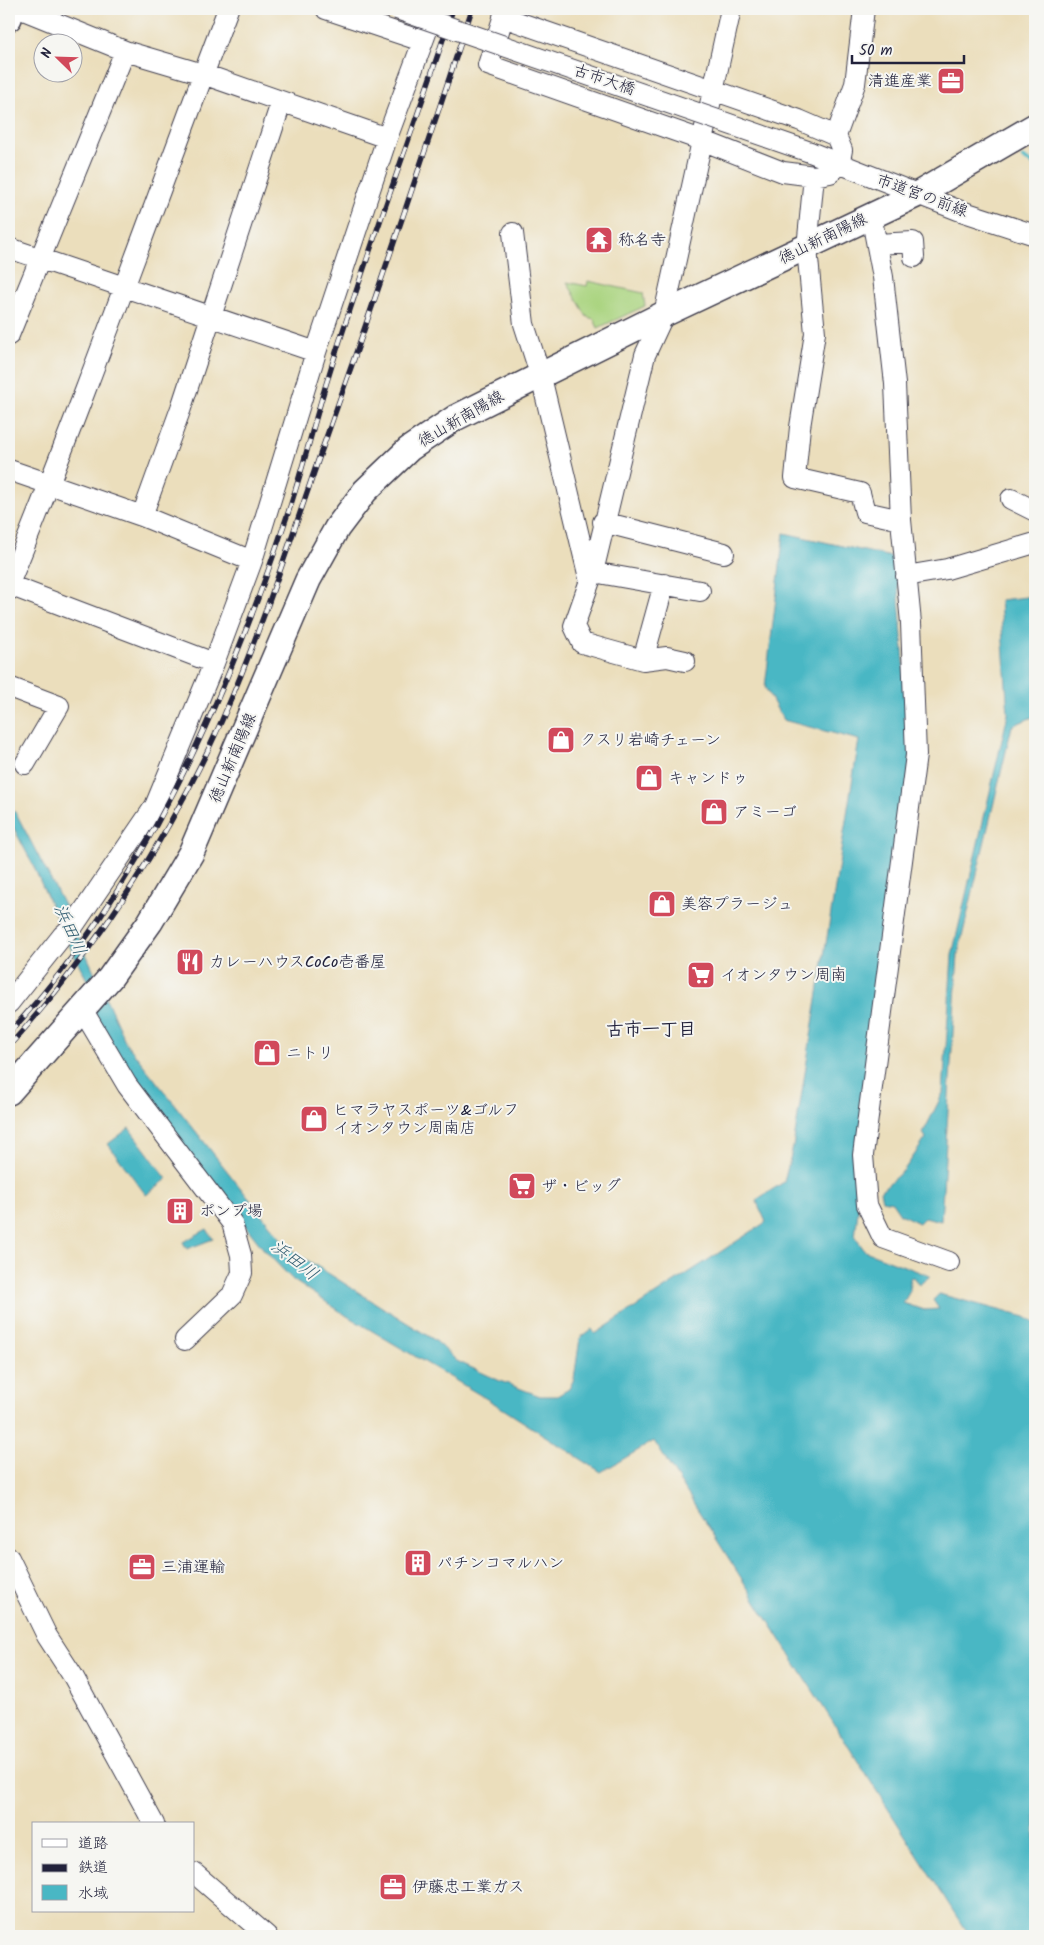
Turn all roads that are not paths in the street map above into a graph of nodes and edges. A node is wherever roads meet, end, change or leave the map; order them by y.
1 (12, 9) edge
2 (21, 9) edge
3 (228, 9) edge
4 (326, 9) edge
5 (397, 9) edge
6 (435, 9) edge
7 (731, 9) edge
8 (864, 9) edge
9 (505, 13) edge
10 (9, 18) edge
11 (422, 41) junction
12 (125, 51) junction
13 (203, 74) junction
14 (713, 91) junction
15 (281, 103) junction
16 (1035, 126) edge
17 (836, 136) junction
18 (387, 138) junction
19 (704, 141) junction
20 (810, 152) joint
21 (839, 165) junction
22 (814, 176) junction
23 (918, 194) junction
24 (871, 215) junction
25 (513, 233) dead end
26 (1035, 235) edge
27 (877, 244) junction
28 (9, 248) edge
29 (807, 248) junction
30 (914, 257) dead end
31 (39, 259) junction
32 (124, 289) junction
33 (664, 314) junction
34 (210, 318) junction
35 (9, 335) edge
36 (316, 352) junction
37 (541, 377) junction
38 (9, 470) edge
39 (50, 484) junction
40 (1011, 499) dead end
41 (1035, 511) edge
42 (142, 516) junction
43 (901, 520) junction
44 (604, 522) junction
45 (1035, 543) edge
46 (724, 553) dead end
47 (252, 561) junction
48 (906, 576) junction
49 (592, 577) junction
50 (664, 584) junction
51 (9, 585) edge
52 (700, 591) dead end
53 (643, 660) junction
54 (685, 661) dead end
55 (214, 663) junction
56 (9, 687) edge
57 (25, 764) dead end
58 (12, 994) edge
59 (91, 999) junction
60 (9, 1092) edge
61 (949, 1262) dead end
62 (185, 1340) dead end
63 (9, 1558) edge
64 (153, 1822) edge
65 (195, 1873) edge
66 (267, 1936) edge

1 - 10 main road
2 - 12 street
3 - 13 street
4 - 11 street
5 - 20 street, 古市大橋, bridge
6 - 11 street
7 - 14 street
8 - 17 street
9 - 14 street
9 - 19 street
11 - 18 street
12 - 13 street
12 - 31 street
13 - 15 street
13 - 32 street
14 - 17 street
14 - 19 street
15 - 18 street
15 - 34 street
16 - 23 main road, 徳山新南陽線
17 - 21 street
18 - 36 street
19 - 22 street
19 - 33 street
20 - 21 street, 市道宮の前線
21 - 22 street
21 - 23 street, 市道宮の前線
22 - 29 street
23 - 24 main road, 徳山新南陽線
23 - 26 street, 市道宮の前線
24 - 27 street
24 - 29 main road, 徳山新南陽線
25 - 37 street
27 - 30 street
27 - 43 street
28 - 31 street
29 - 33 main road, 徳山新南陽線
29 - 43 street
31 - 32 street
31 - 35 street
32 - 34 street
32 - 39 street
33 - 37 main road, 徳山新南陽線
33 - 44 street
34 - 36 street
34 - 42 street
36 - 47 street
37 - 49 street
37 - 59 main road, 徳山新南陽線
38 - 39 street
39 - 42 street
39 - 51 street
40 - 41 street
42 - 47 street
43 - 48 street
44 - 46 street
44 - 49 street
45 - 48 street
47 - 55 street
48 - 61 street
49 - 50 street
49 - 53 street
50 - 52 street
50 - 53 street
51 - 55 street
53 - 54 street
55 - 58 street
56 - 57 street
59 - 60 main road, 徳山新南陽線
59 - 62 street
63 - 64 street
65 - 66 street

